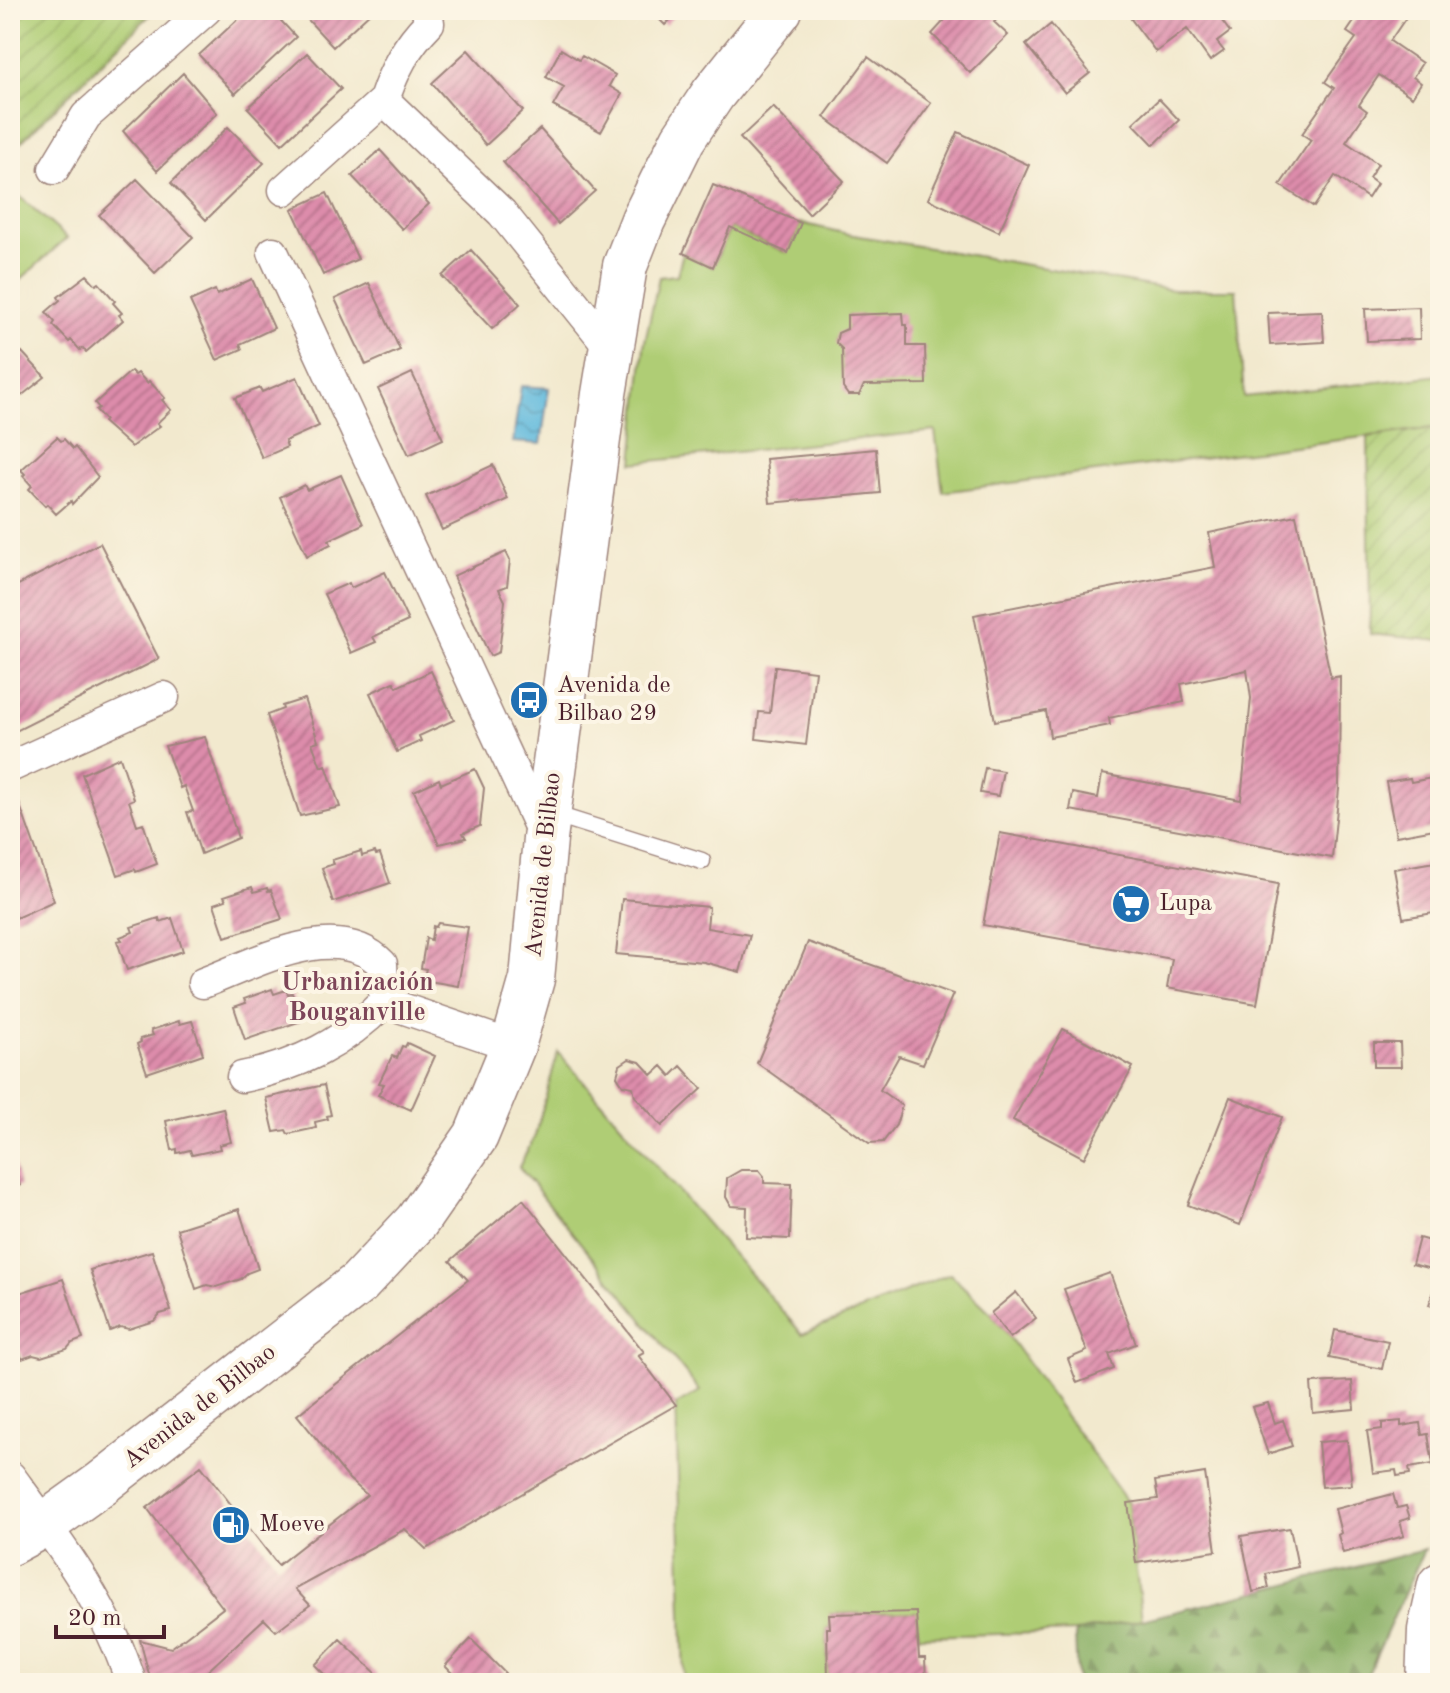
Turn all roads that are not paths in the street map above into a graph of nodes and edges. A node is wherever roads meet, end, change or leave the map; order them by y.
1 (206, 10) edge
2 (427, 10) edge
3 (780, 10) edge
4 (384, 100) junction
5 (54, 169) dead end
6 (284, 190) dead end
7 (273, 252) dead end
8 (612, 350) junction
9 (164, 697) dead end
10 (10, 767) edge
11 (547, 826) junction
12 (702, 861) dead end
13 (203, 983) dead end
14 (384, 1002) junction
15 (513, 1046) junction
16 (242, 1077) dead end
17 (10, 1476) edge
18 (27, 1533) edge
19 (1440, 1585) edge
20 (131, 1683) edge
21 (1428, 1683) edge

1 - 5 street
2 - 4 street
3 - 8 main road, Avenida de Bilbao
4 - 6 street
4 - 8 street
7 - 11 street
8 - 11 main road, Avenida de Bilbao
9 - 10 street
11 - 12 lane
11 - 15 main road, Avenida de Bilbao
13 - 14 street
14 - 15 street
14 - 16 street
15 - 18 main road, Avenida de Bilbao
17 - 18 street
18 - 20 street
19 - 21 main road

